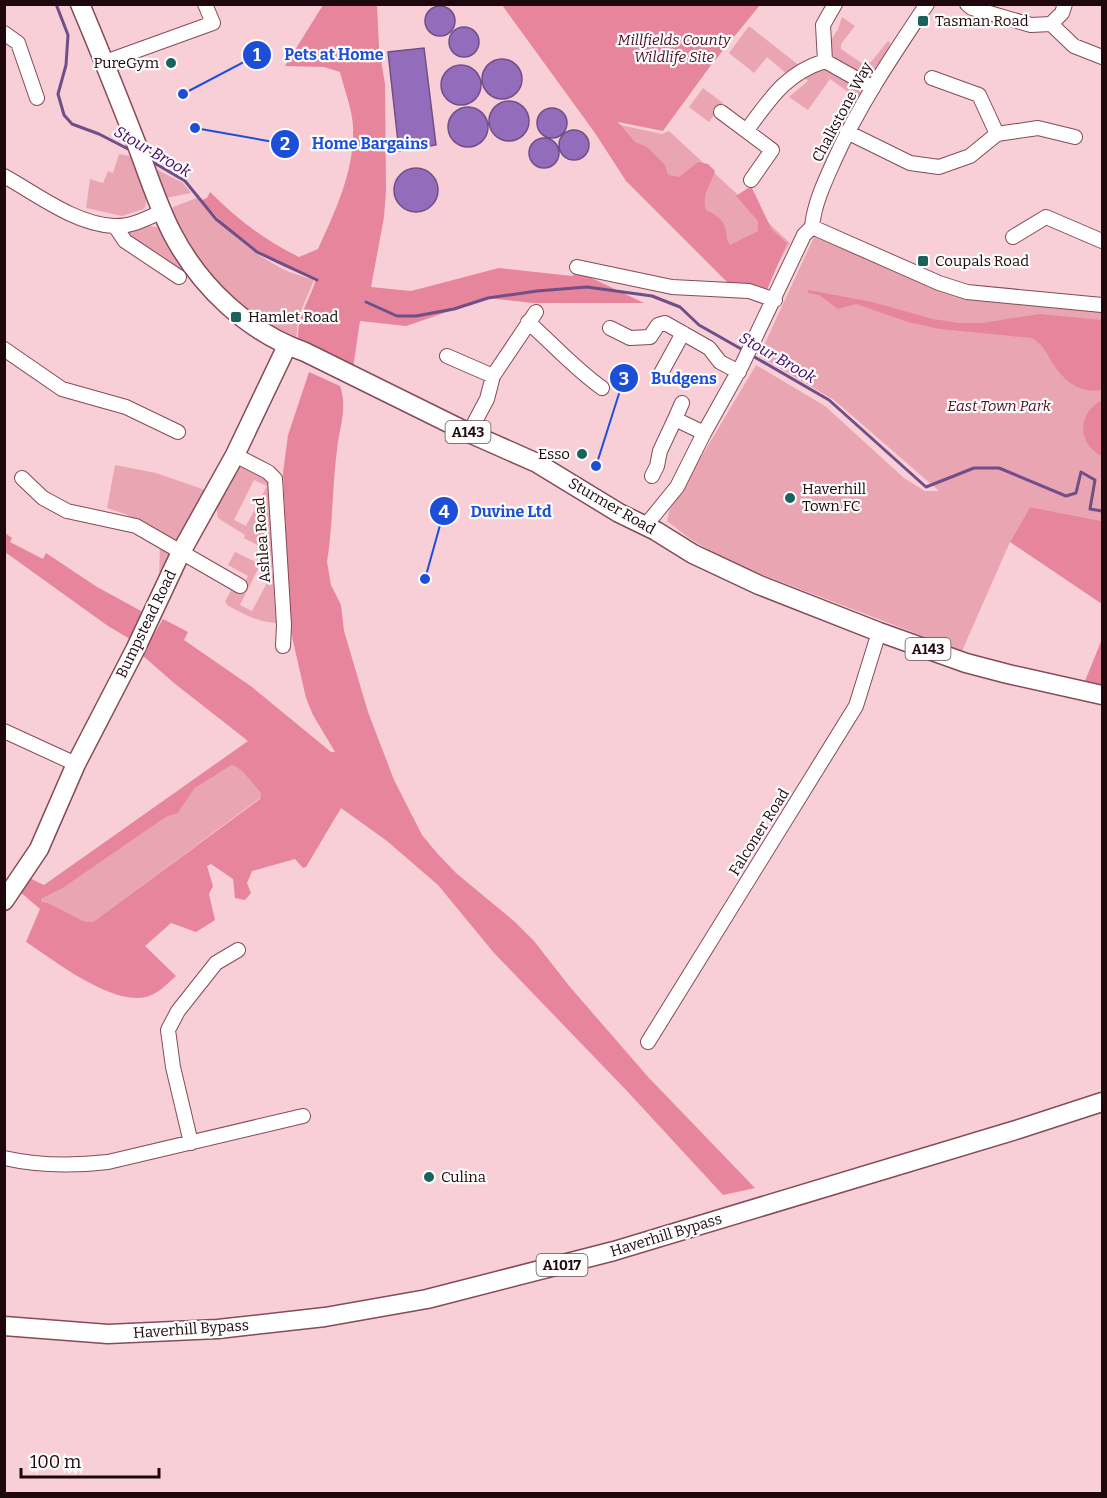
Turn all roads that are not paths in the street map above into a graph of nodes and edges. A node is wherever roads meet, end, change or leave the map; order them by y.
1 (80, 4) edge
2 (206, 4) edge
3 (835, 4) edge
4 (927, 4) edge
5 (967, 4) edge
6 (1065, 4) edge
7 (1051, 24) junction
8 (4, 33) edge
9 (1102, 57) edge
10 (825, 61) junction
11 (105, 62) junction
12 (932, 78) dead end
13 (873, 88) junction
14 (37, 98) dead end
15 (721, 112) dead end
16 (747, 130) junction
17 (847, 132) junction
18 (997, 134) junction
19 (1075, 137) dead end
20 (4, 176) edge
21 (751, 180) dead end
22 (163, 211) junction
23 (115, 226) junction
24 (812, 227) junction
25 (1013, 237) dead end
26 (1102, 241) edge
27 (577, 267) dead end
28 (179, 277) dead end
29 (775, 300) junction
30 (1102, 305) edge
31 (610, 328) dead end
32 (683, 333) junction
33 (287, 346) junction
34 (4, 349) edge
35 (447, 356) dead end
36 (741, 369) junction
37 (660, 375) dead end
38 (493, 376) junction
39 (602, 388) dead end
40 (682, 403) dead end
41 (675, 419) junction
42 (178, 432) dead end
43 (469, 433) junction
44 (704, 433) junction
45 (235, 455) junction
46 (652, 476) dead end
47 (22, 478) dead end
48 (646, 525) junction
49 (181, 552) junction
50 (240, 586) dead end
51 (879, 632) junction
52 (283, 646) dead end
53 (1102, 695) edge
54 (4, 731) edge
55 (76, 765) junction
56 (6, 896) edge
57 (238, 950) dead end
58 (648, 1042) dead end
59 (1102, 1102) edge
60 (303, 1116) dead end
61 (191, 1143) junction
62 (4, 1158) edge
63 (4, 1326) edge

1 - 11 main road, A143
2 - 11 street
3 - 10 street
4 - 13 street, Chalkstone Way
5 - 7 street
6 - 7 street
7 - 9 street
8 - 14 street
10 - 13 street
10 - 16 street
11 - 22 main road, Sturmer Road / A143
12 - 18 street
13 - 17 street, Chalkstone Way
15 - 16 street
16 - 21 street
17 - 18 street
17 - 24 street, Chalkstone Way
18 - 19 street
20 - 23 street
22 - 23 street
22 - 33 main road, Sturmer Road / A143
23 - 28 street
24 - 29 street, Chalkstone Way
24 - 30 street
25 - 26 street
27 - 29 street
29 - 36 street, Chalkstone Way
31 - 32 street
32 - 36 street
32 - 37 street
33 - 43 main road, Sturmer Road / A143
33 - 45 main road, Bumpstead Road
34 - 42 street
35 - 38 street
36 - 44 street, Chalkstone Way
38 - 39 street
38 - 43 street
40 - 41 street
41 - 44 street
41 - 46 street
43 - 48 main road, Sturmer Road / A143
44 - 48 street, Chalkstone Way
45 - 49 main road, Bumpstead Road
45 - 52 street, Ashlea Road
47 - 49 street
48 - 51 main road, Sturmer Road / A143
49 - 50 street
49 - 55 main road, Bumpstead Road
51 - 53 main road, Sturmer Road / A143
51 - 58 street, Falconer Road
54 - 55 street
55 - 56 main road, Bumpstead Road
57 - 61 street
59 - 63 main road, Haverhill Bypass / A1017
60 - 61 street
61 - 62 street

